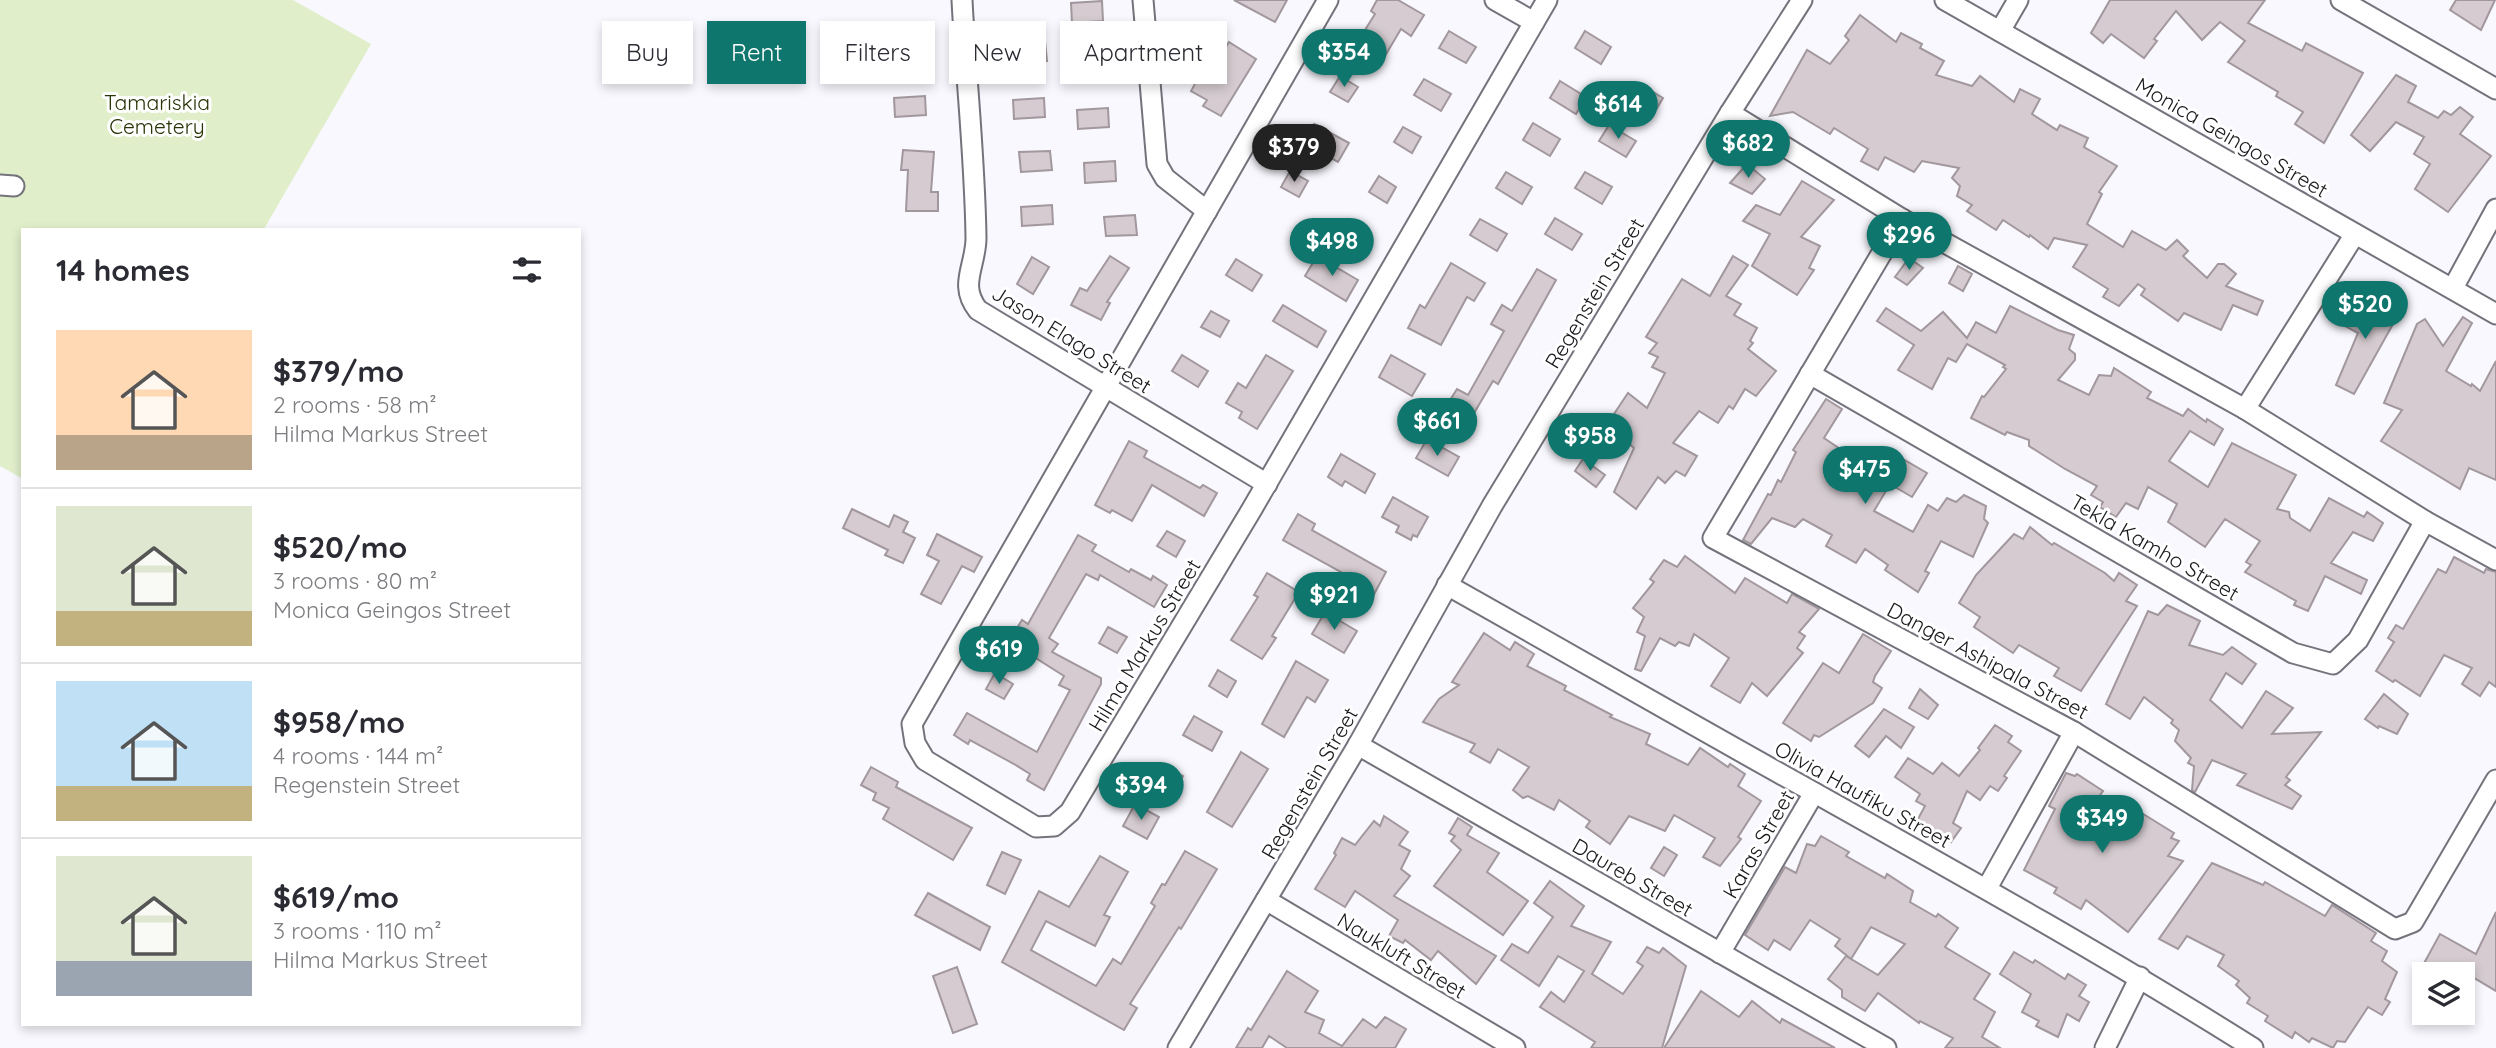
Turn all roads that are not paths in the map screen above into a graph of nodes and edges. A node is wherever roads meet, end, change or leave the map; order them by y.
1 (961, 0) edge
2 (1143, 0) edge
3 (1328, 0) edge
4 (1495, 0) edge
5 (1547, 0) edge
6 (1802, 0) edge
7 (1945, 0) edge
8 (2018, 0) edge
9 (2341, 0) edge
10 (1534, 22) junction
11 (2000, 31) junction
12 (2496, 89) edge
13 (1730, 113) junction
14 (2496, 209) edge
15 (1207, 211) junction
16 (1902, 219) junction
17 (2355, 234) junction
18 (2452, 288) junction
19 (2496, 314) edge
20 (1810, 374) junction
21 (1106, 388) junction
22 (2245, 409) junction
23 (1267, 484) junction
24 (2426, 521) junction
25 (2496, 560) edge
26 (1447, 585) junction
27 (2074, 732) junction
28 (1359, 745) junction
29 (2496, 780) edge
30 (1814, 793) junction
31 (1987, 888) junction
32 (1266, 900) junction
33 (1720, 953) junction
34 (2140, 977) junction
35 (1178, 1048) edge
36 (1515, 1048) edge
37 (1885, 1048) edge
38 (2105, 1048) edge
39 (2253, 1048) edge

1 - 21 street, Jason Elago Street
2 - 15 street
3 - 15 street, Hilma Markus Street
4 - 10 street
5 - 10 street, Hilma Markus Street
6 - 13 street, Regenstein Street
7 - 11 street, Monica Geingos Street
8 - 11 street
9 - 12 street
10 - 23 street, Hilma Markus Street
11 - 17 street, Monica Geingos Street
13 - 16 street
13 - 26 street, Regenstein Street
14 - 18 street
15 - 21 street, Hilma Markus Street
16 - 20 street, Danger Ashipala Street
16 - 22 street
17 - 18 street, Monica Geingos Street
17 - 22 street
18 - 19 street, Monica Geingos Street
20 - 24 street, Tekla Kamho Street
20 - 27 street, Danger Ashipala Street
21 - 23 street, Jason Elago Street
21 - 23 street, Hilma Markus Street
22 - 24 street
24 - 25 street
26 - 28 street, Regenstein Street
26 - 30 street, Olivia Haufiku Street
27 - 29 street, Danger Ashipala Street
27 - 31 street
28 - 32 street, Regenstein Street
28 - 33 street, Daureb Street
30 - 31 street, Olivia Haufiku Street
30 - 33 street, Karas Street
31 - 34 street, Olivia Haufiku Street
32 - 35 street, Regenstein Street
32 - 36 street, Naukluft Street
33 - 37 street, Daureb Street
34 - 38 street
34 - 39 street, Olivia Haufiku Street

